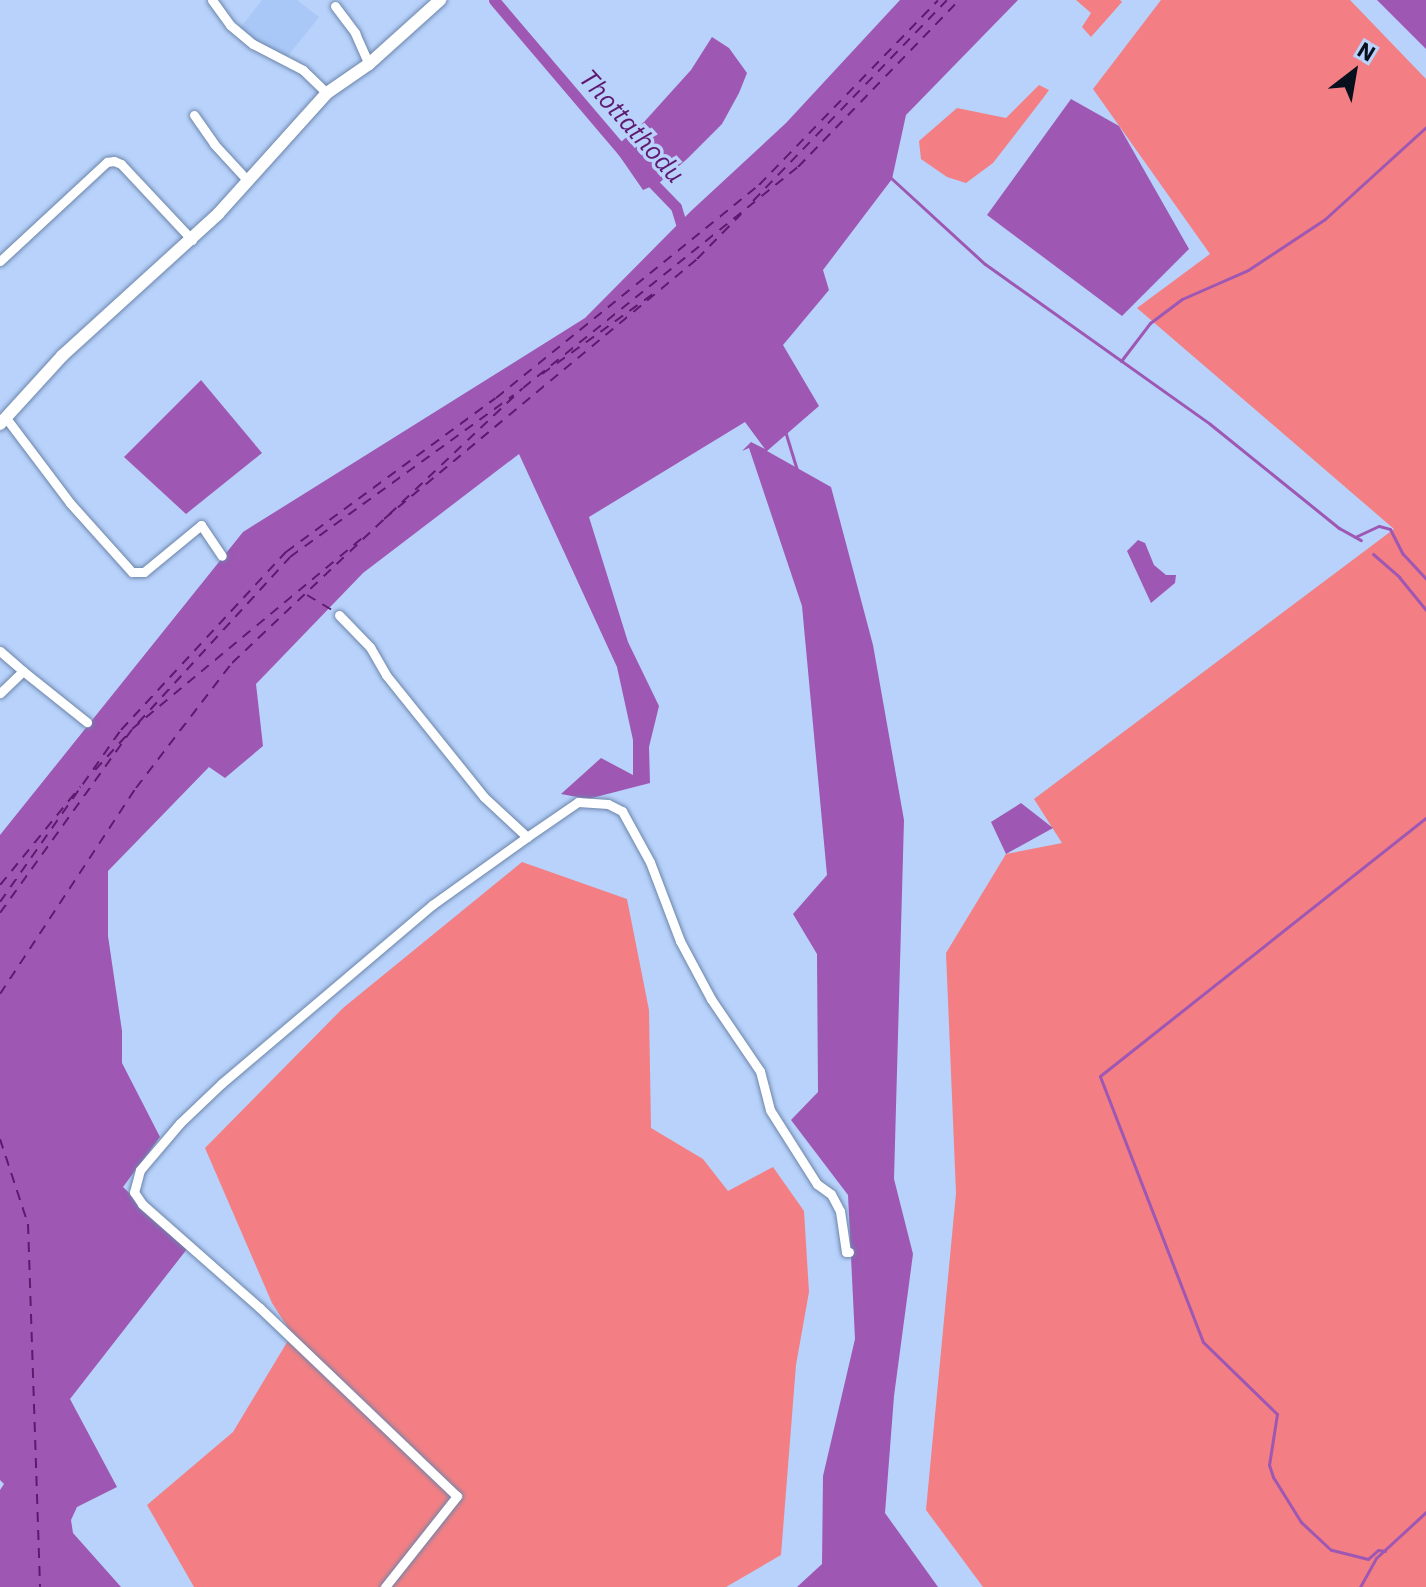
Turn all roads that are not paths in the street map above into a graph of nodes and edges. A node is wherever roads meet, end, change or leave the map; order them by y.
1 (212, 0) edge
2 (440, 0) edge
3 (335, 6) dead end
4 (369, 64) junction
5 (327, 93) junction
6 (194, 115) dead end
7 (248, 181) junction
8 (192, 240) junction
9 (0, 261) edge
10 (3, 421) edge
11 (222, 556) dead end
12 (339, 615) dead end
13 (0, 651) edge
14 (23, 671) junction
15 (0, 693) edge
16 (87, 722) dead end
17 (527, 837) junction
18 (849, 1252) dead end
19 (385, 1587) edge

1 - 5 street
2 - 4 main road
3 - 4 street
4 - 5 main road
5 - 7 main road
6 - 7 street
7 - 8 main road
8 - 9 street
8 - 10 main road
10 - 11 street
12 - 17 street
13 - 14 street
14 - 15 street
14 - 16 street
17 - 18 street
17 - 19 street

